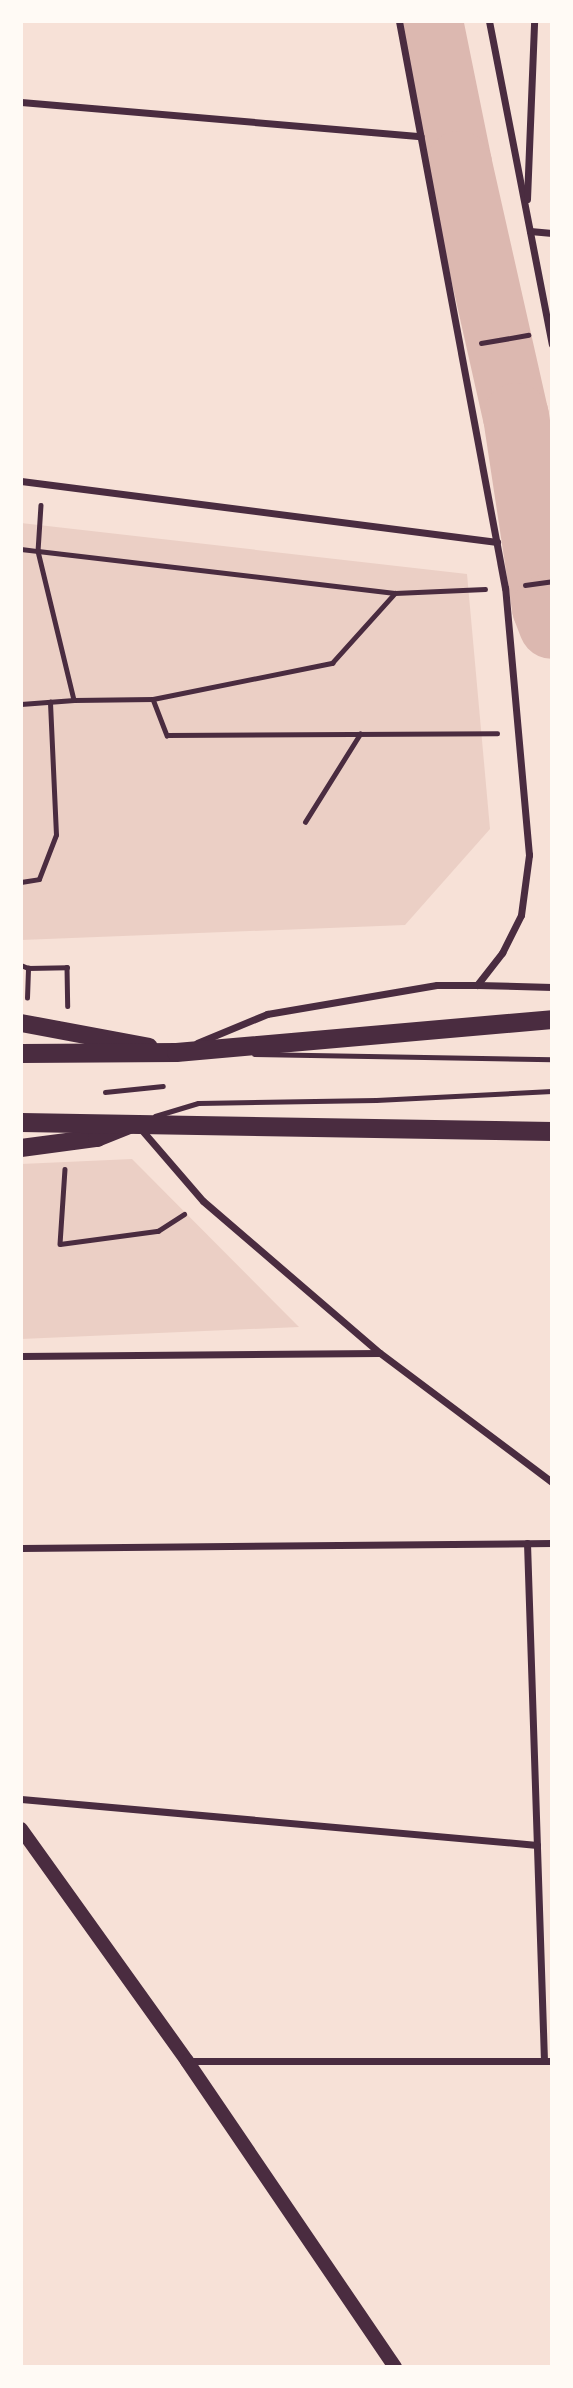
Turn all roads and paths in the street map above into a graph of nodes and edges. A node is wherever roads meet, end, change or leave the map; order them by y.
1 (399, 21) edge
2 (489, 21) edge
3 (534, 21) edge
4 (21, 102) edge
5 (421, 136) junction
6 (526, 212) junction
7 (530, 231) junction
8 (552, 233) edge
9 (550, 331) junction
10 (552, 344) edge
11 (461, 346) junction
12 (21, 481) edge
13 (43, 483) junction
14 (497, 542) junction
15 (21, 549) edge
16 (38, 551) junction
17 (505, 588) junction
18 (395, 593) junction
19 (153, 699) junction
20 (74, 700) junction
21 (50, 702) junction
22 (21, 704) edge
23 (519, 733) junction
24 (361, 734) junction
25 (305, 822) dead end
26 (21, 882) edge
27 (21, 965) edge
28 (67, 967) dead end
29 (477, 985) junction
30 (552, 987) edge
31 (552, 1019) edge
32 (21, 1023) edge
33 (176, 1052) junction
34 (21, 1053) edge
35 (552, 1059) edge
36 (163, 1086) dead end
37 (552, 1091) edge
38 (95, 1093) dead end
39 (21, 1122) edge
40 (135, 1122) junction
41 (552, 1130) edge
42 (21, 1148) edge
43 (203, 1201) junction
44 (60, 1244) dead end
45 (380, 1353) junction
46 (21, 1356) edge
47 (552, 1482) edge
48 (527, 1543) junction
49 (552, 1543) edge
50 (21, 1548) edge
51 (21, 1799) edge
52 (21, 1829) edge
53 (537, 1845) junction
54 (187, 2061) junction
55 (548, 2061) edge
56 (395, 2367) edge

1 - 5 street
2 - 6 street
3 - 6 street
4 - 5 street
5 - 11 street
6 - 7 street
7 - 8 street
7 - 9 street
9 - 10 street
9 - 11 path
11 - 14 street
12 - 13 street
13 - 14 street
13 - 16 path
14 - 17 street
15 - 16 path
16 - 18 path
16 - 20 path
17 - 18 path
17 - 23 street
18 - 19 path
19 - 20 path
19 - 24 path
20 - 21 path
21 - 22 path
21 - 26 path
23 - 24 path
23 - 29 street
24 - 25 path
27 - 28 path
29 - 30 street
29 - 33 street
31 - 33 highway
32 - 33 main road
33 - 34 highway
33 - 35 lane
36 - 38 path
37 - 40 lane
39 - 40 highway
40 - 41 highway
40 - 42 main road
40 - 43 street
43 - 44 path
43 - 45 street
45 - 46 street
45 - 47 street
48 - 49 street
48 - 50 street
48 - 53 street
51 - 53 street
52 - 54 main road
53 - 55 street
54 - 55 street
54 - 56 main road

